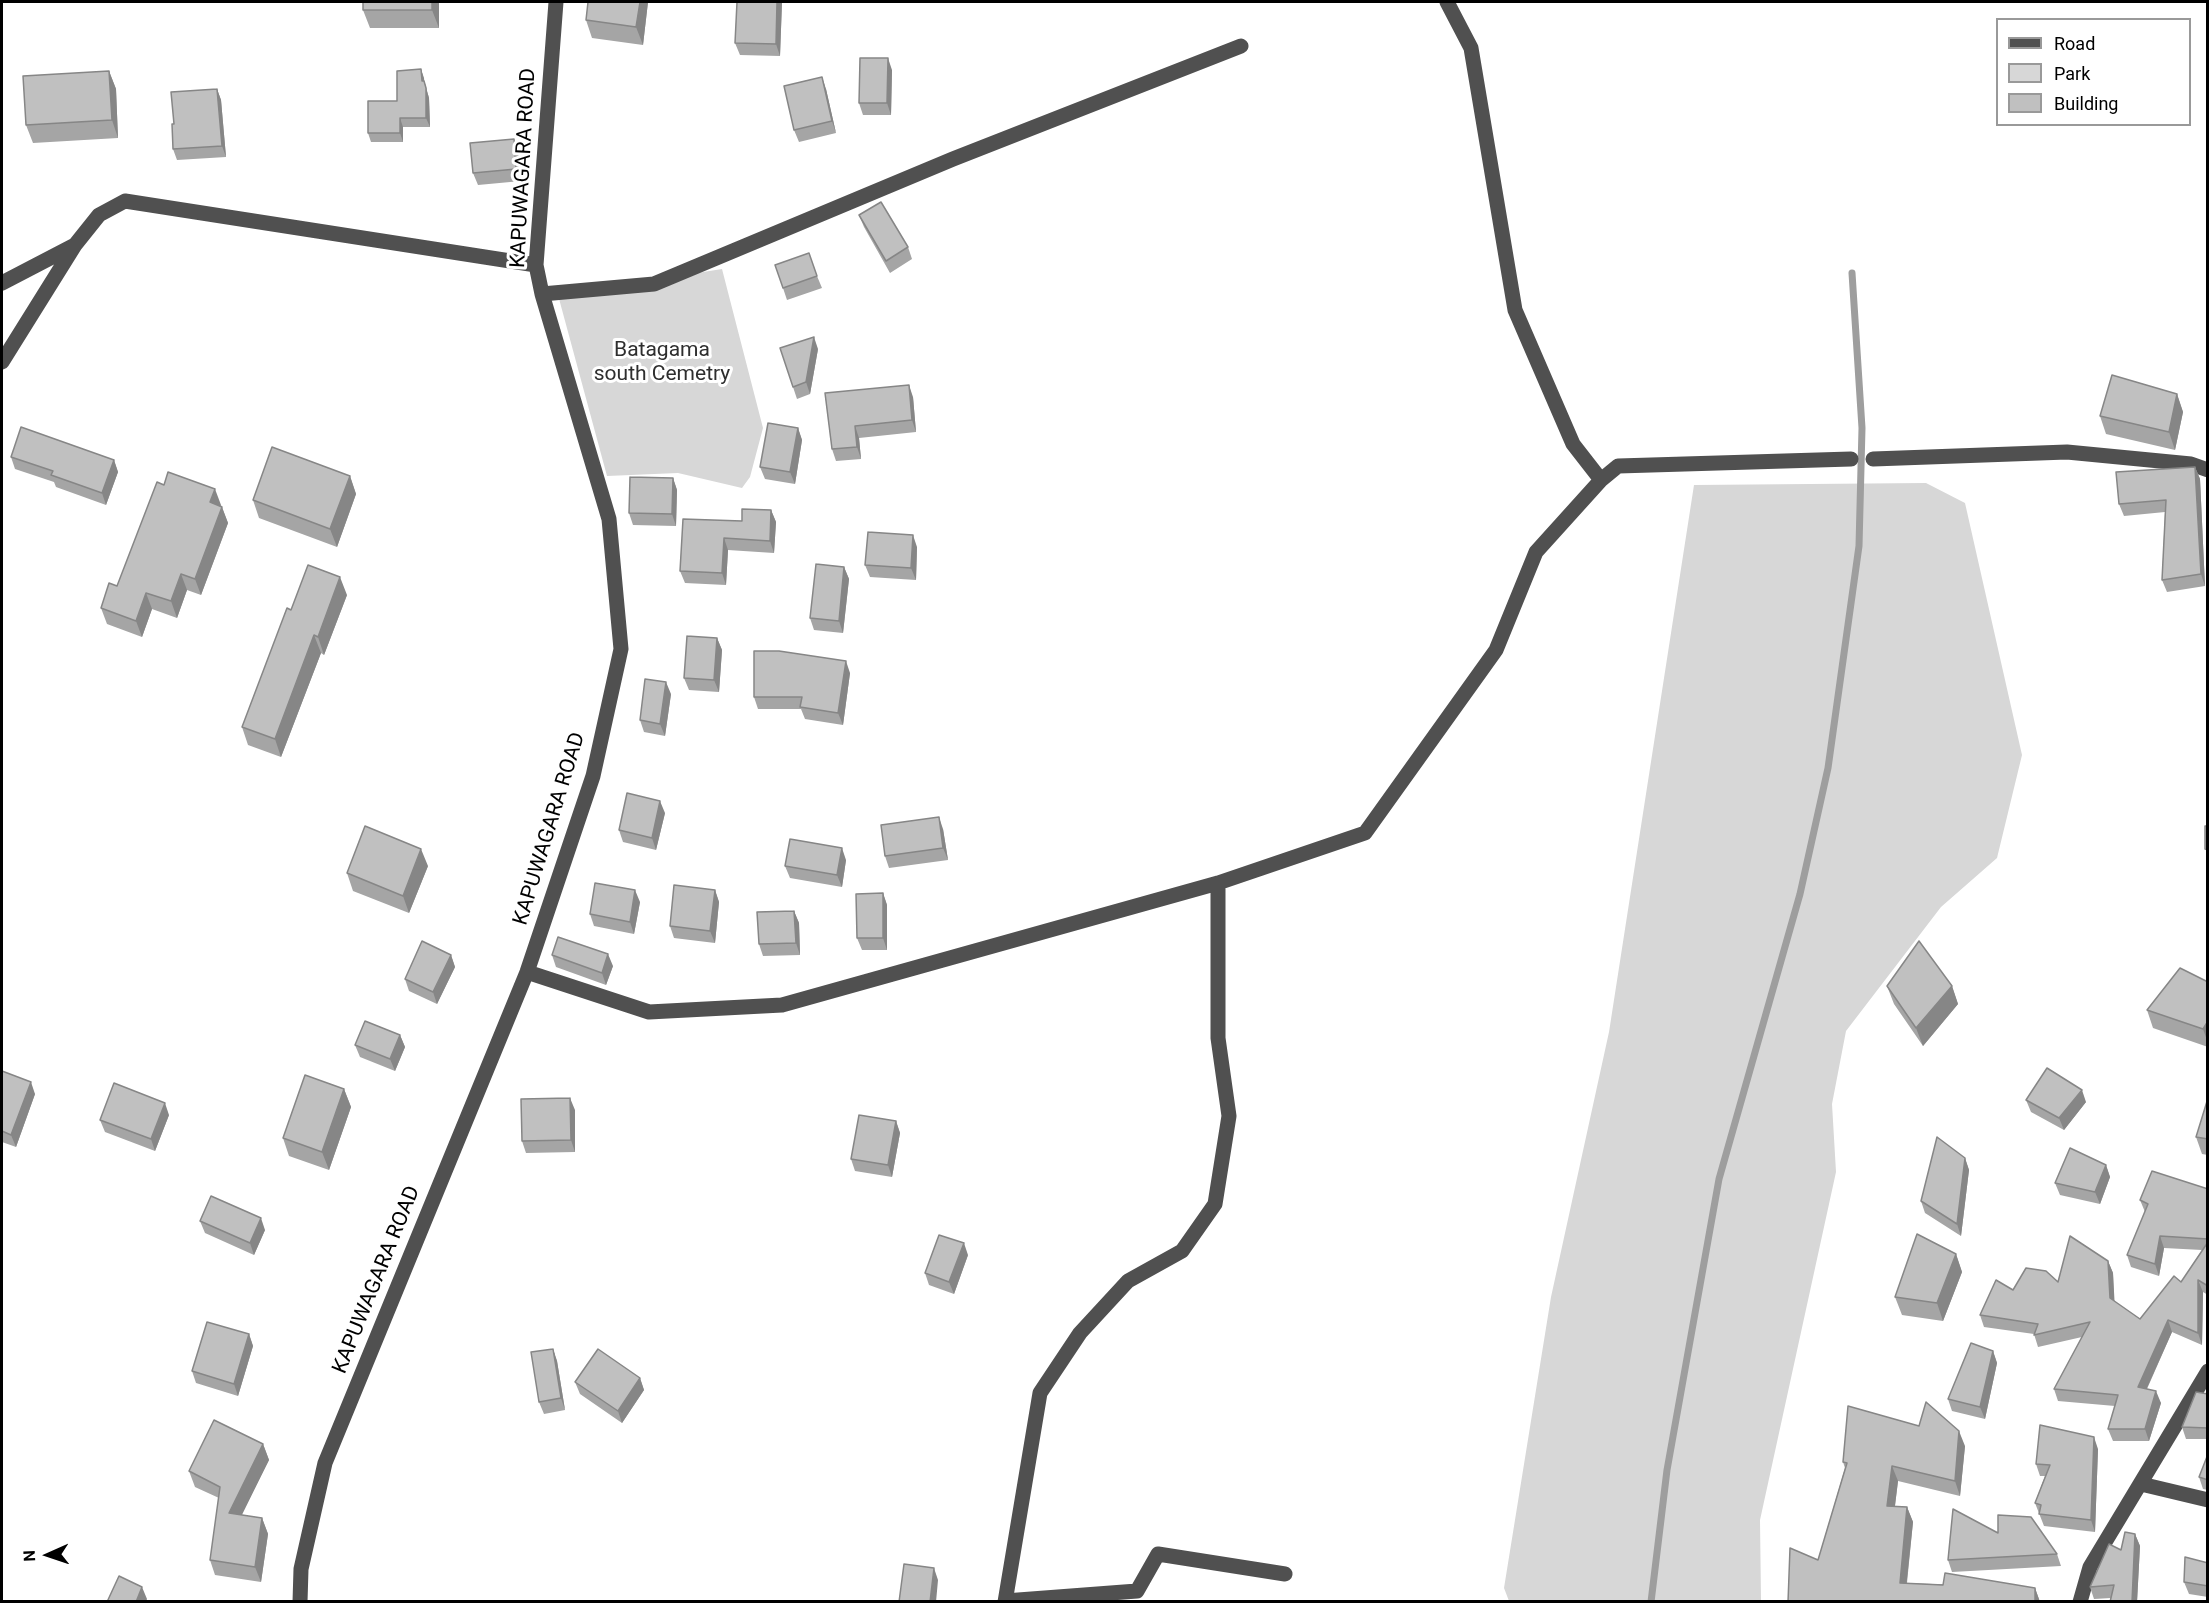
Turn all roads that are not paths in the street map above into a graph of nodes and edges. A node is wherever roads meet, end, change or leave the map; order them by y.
1 (556, 2) edge
2 (1447, 2) edge
3 (1241, 46) dead end
4 (75, 245) junction
5 (536, 265) junction
6 (2, 283) edge
7 (542, 294) junction
8 (2, 362) edge
9 (1851, 459) dead end
10 (1873, 459) dead end
11 (2208, 470) edge
12 (1601, 480) junction
13 (1218, 883) junction
14 (526, 972) junction
15 (2208, 1371) edge
16 (2141, 1484) junction
17 (2208, 1500) edge
18 (1285, 1574) dead end
19 (1005, 1601) edge
20 (300, 1602) edge
21 (2080, 1602) edge

1 - 5 street, KAPUWAGARA ROAD
2 - 12 street
3 - 7 street
4 - 5 street
4 - 6 street
4 - 8 street
5 - 7 street, KAPUWAGARA ROAD
7 - 14 street, KAPUWAGARA ROAD
9 - 12 street
10 - 11 street
12 - 13 street
13 - 14 street
13 - 19 street
14 - 20 street, KAPUWAGARA ROAD
15 - 16 street
16 - 17 street
16 - 21 street
18 - 19 street

